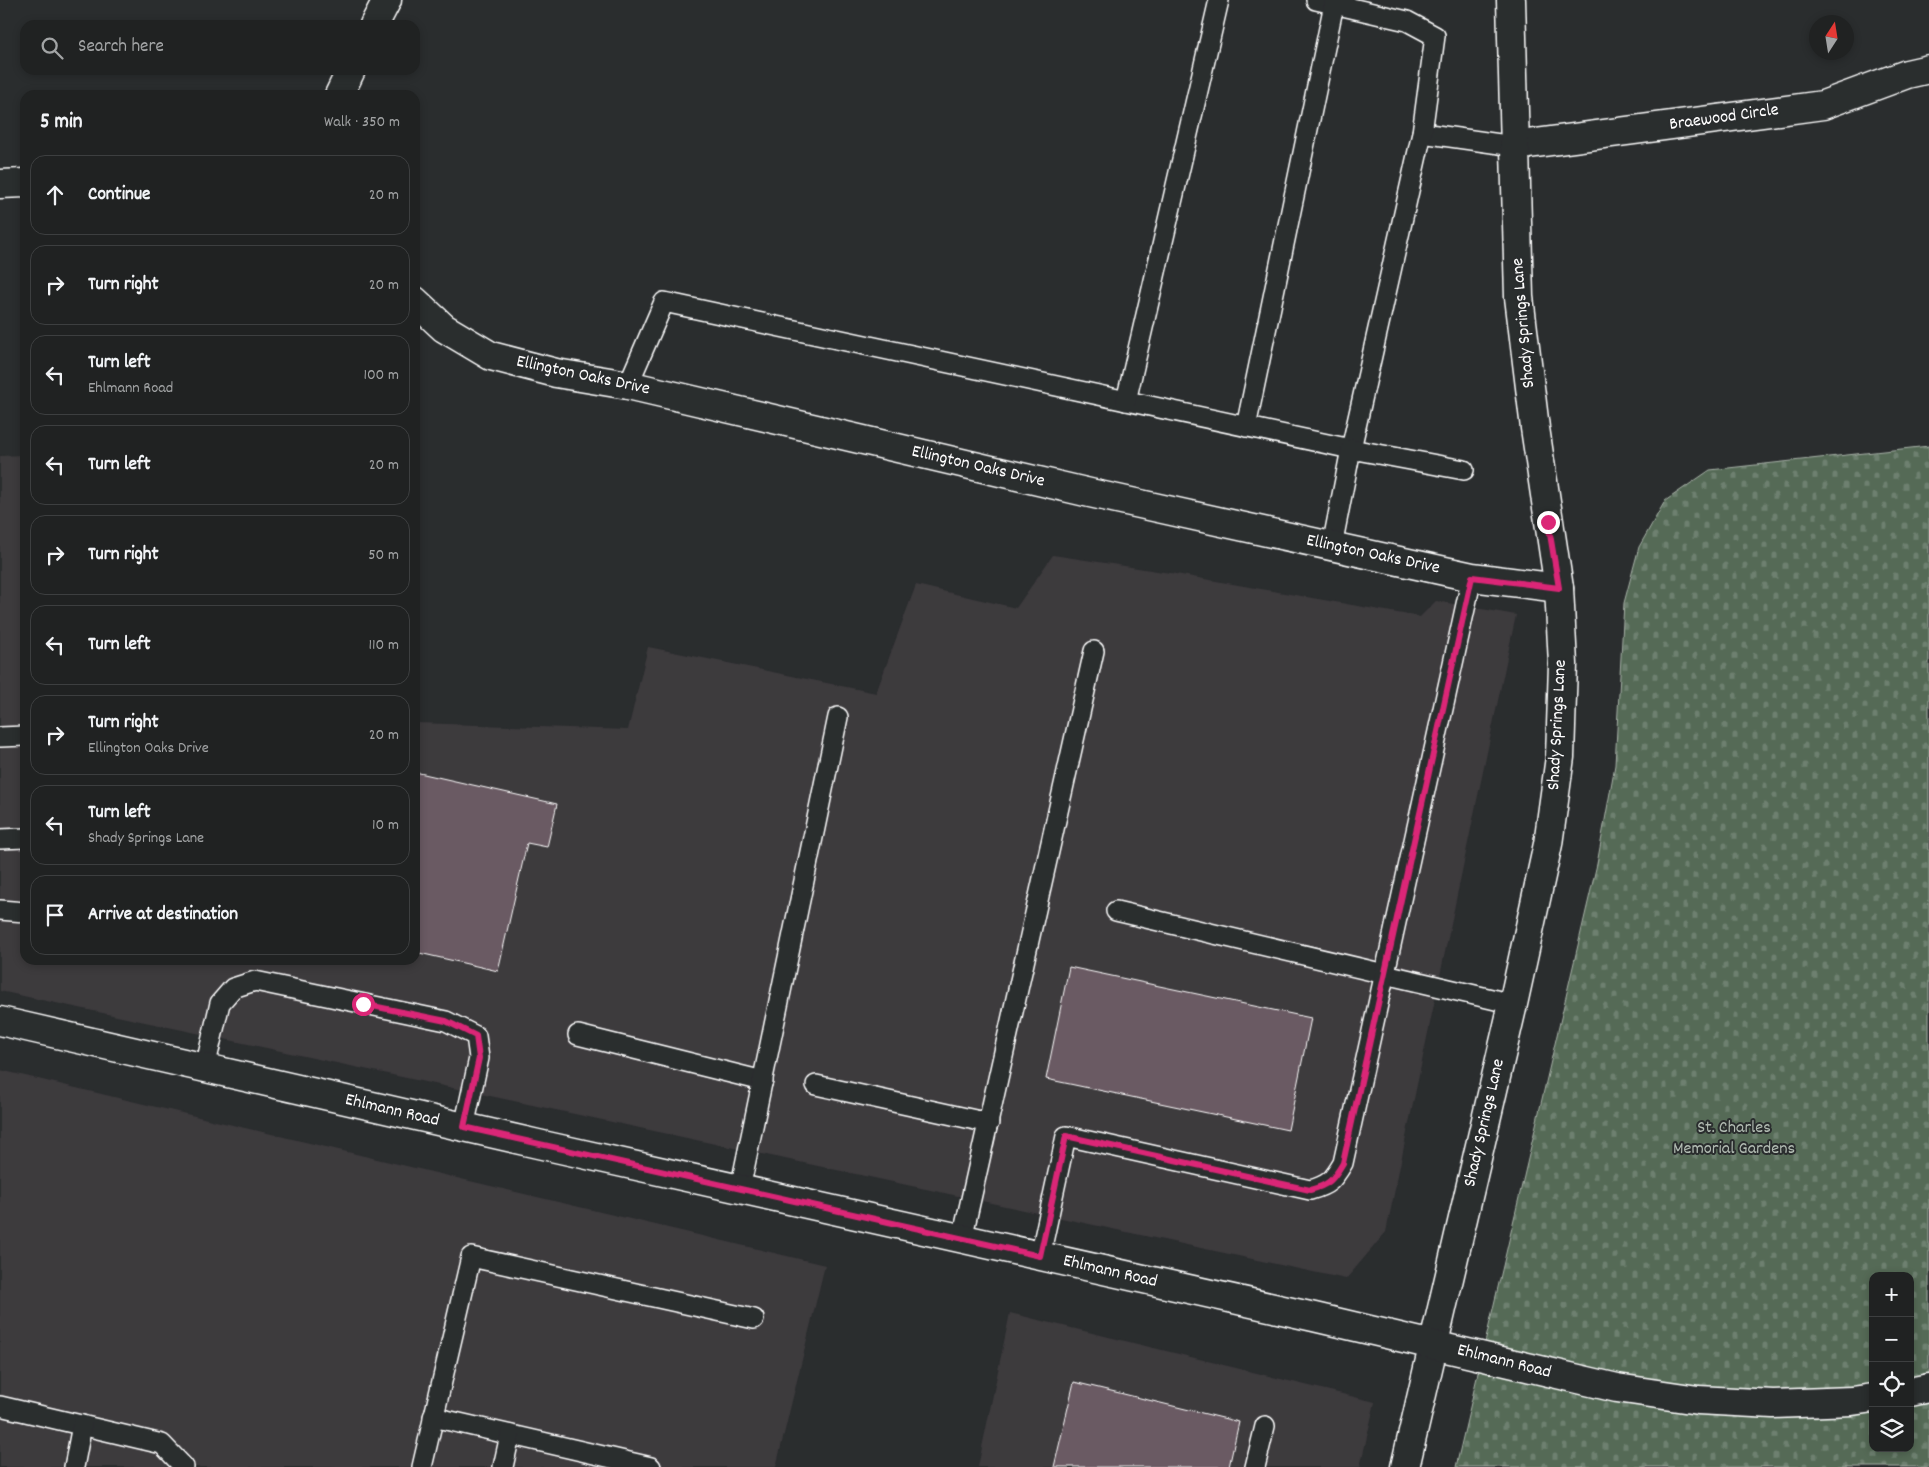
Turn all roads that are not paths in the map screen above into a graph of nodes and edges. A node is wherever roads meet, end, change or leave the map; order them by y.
1 (387, 0) edge
2 (1219, 0) edge
3 (1511, 0) edge
4 (1325, 2) edge
5 (377, 20) edge
6 (1929, 69) edge
7 (349, 75) edge
8 (341, 90) edge
9 (1422, 133) junction
10 (1514, 146) junction
11 (20, 183) edge
12 (0, 184) edge
13 (420, 306) edge
14 (628, 385) junction
15 (1126, 401) junction
16 (1246, 427) junction
17 (1350, 449) junction
18 (1464, 470) dead end
19 (1332, 546) junction
20 (1472, 577) junction
21 (1559, 588) junction
22 (1094, 651) dead end
23 (838, 716) dead end
24 (20, 736) edge
25 (0, 737) edge
26 (20, 838) edge
27 (0, 839) edge
28 (0, 910) edge
29 (1116, 910) dead end
30 (20, 912) edge
31 (1385, 973) junction
32 (1513, 1004) junction
33 (0, 1021) edge
34 (578, 1035) dead end
35 (205, 1068) junction
36 (763, 1082) junction
37 (816, 1085) dead end
38 (988, 1123) junction
39 (464, 1127) junction
40 (740, 1189) junction
41 (962, 1239) junction
42 (1040, 1256) junction
43 (754, 1319) dead end
44 (1433, 1345) junction
45 (1929, 1388) edge
46 (1914, 1391) edge
47 (1869, 1399) edge
48 (0, 1406) edge
49 (433, 1418) junction
50 (82, 1425) junction
51 (1264, 1426) dead end
52 (510, 1435) junction
53 (597, 1461) edge
54 (74, 1467) edge
55 (184, 1467) edge
56 (422, 1467) edge
57 (503, 1467) edge
58 (651, 1467) edge
59 (1255, 1467) edge
60 (1405, 1467) edge

1 - 5 street
2 - 15 lane
3 - 10 street, Shady Springs Lane
4 - 9 lane
4 - 16 lane
6 - 10 street, Braewood Circle
7 - 8 street
9 - 10 lane
9 - 17 lane
10 - 21 street, Shady Springs Lane
11 - 12 street
13 - 14 street, Ellington Oaks Drive
14 - 15 lane
14 - 19 street, Ellington Oaks Drive
15 - 16 lane
16 - 17 lane
17 - 18 lane
17 - 19 lane
19 - 20 street, Ellington Oaks Drive
20 - 21 street, Ellington Oaks Drive
20 - 31 lane
21 - 32 street, Shady Springs Lane
22 - 38 lane
23 - 36 lane
24 - 25 lane
26 - 27 lane
28 - 30 lane
29 - 31 lane
31 - 32 lane
31 - 42 lane
32 - 44 street, Shady Springs Lane
33 - 35 street, Ehlmann Road
34 - 36 lane
35 - 39 street, Ehlmann Road
35 - 39 lane
36 - 40 lane
37 - 38 lane
38 - 41 lane
39 - 40 street, Ehlmann Road
40 - 41 street, Ehlmann Road
41 - 42 street, Ehlmann Road
42 - 44 street, Ehlmann Road
43 - 49 lane
44 - 47 street, Ehlmann Road
44 - 60 street, Shady Springs Lane
45 - 46 street
48 - 50 lane
49 - 52 lane
49 - 56 lane
50 - 54 lane
50 - 55 lane
51 - 59 lane
52 - 53 lane
52 - 57 lane
53 - 58 lane

